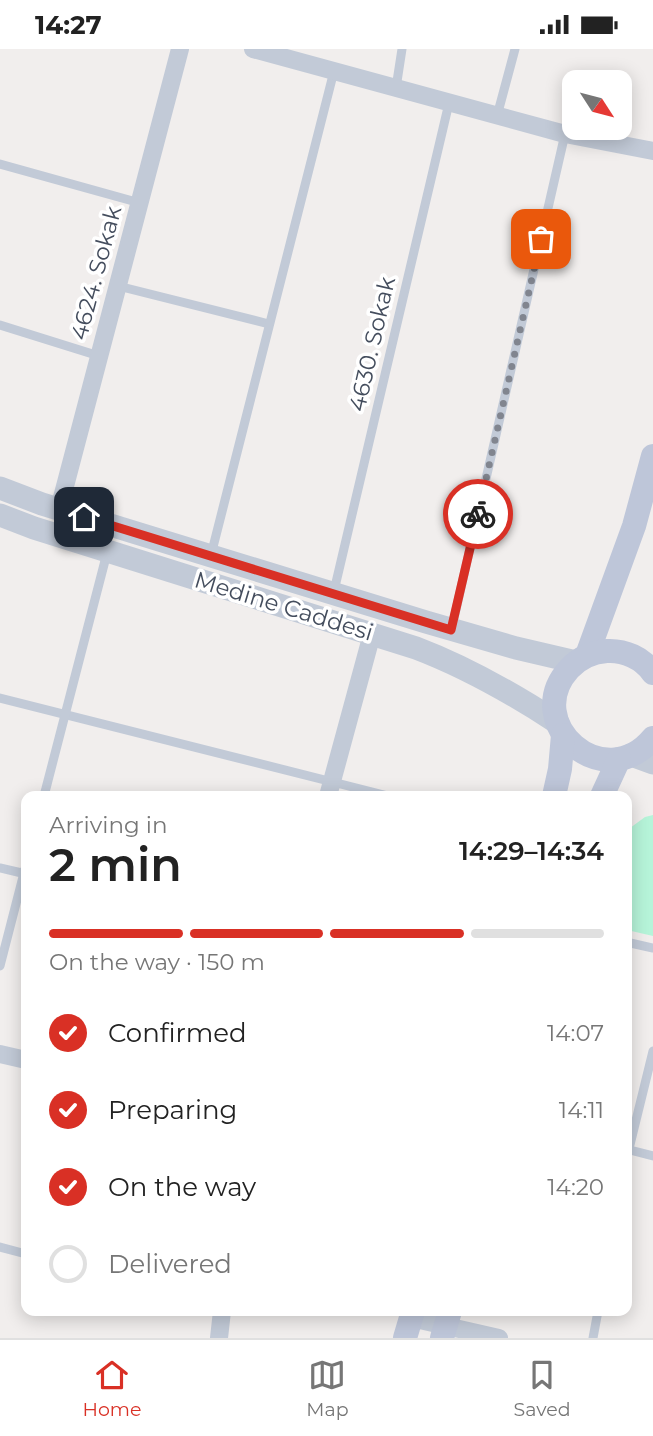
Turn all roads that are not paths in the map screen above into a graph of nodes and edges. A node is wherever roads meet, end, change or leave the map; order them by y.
1 (253, 49) edge
2 (402, 49) edge
3 (515, 49) edge
4 (175, 50) edge
5 (334, 71) junction
6 (396, 88) junction
7 (449, 103) junction
8 (498, 116) junction
9 (562, 133) edge
10 (564, 140) edge
11 (596, 140) edge
12 (653, 151) edge
13 (0, 164) edge
14 (140, 203) junction
15 (118, 286) junction
16 (269, 324) junction
17 (0, 325) edge
18 (99, 356) junction
19 (653, 456) edge
20 (0, 488) edge
21 (59, 509) junction
22 (0, 515) edge
23 (107, 551) junction
24 (211, 556) junction
25 (333, 594) junction
26 (451, 630) junction
27 (372, 634) junction
28 (582, 658) junction
29 (653, 673) edge
30 (0, 698) edge
31 (65, 715) junction
32 (561, 729) junction
33 (653, 737) edge
34 (634, 759) edge
35 (330, 789) edge
36 (45, 791) edge
37 (555, 791) edge
38 (606, 791) edge
39 (0, 868) edge
40 (21, 871) edge
41 (21, 886) edge
42 (632, 943) edge
43 (653, 948) edge
44 (0, 966) edge
45 (653, 1051) edge
46 (0, 1054) edge
47 (21, 1059) edge
48 (632, 1133) edge
49 (632, 1150) edge
50 (653, 1156) edge
51 (0, 1247) edge
52 (21, 1253) edge
53 (221, 1316) edge
54 (597, 1316) edge
55 (410, 1322) edge
56 (446, 1325) edge
57 (219, 1338) edge
58 (499, 1338) edge
59 (593, 1338) edge

1 - 5 street
2 - 6 lane
3 - 8 lane
4 - 14 street, 4624. Sokak
5 - 6 street
5 - 16 lane
6 - 7 street
7 - 8 street
7 - 25 lane, 4630. Sokak
8 - 9 street
10 - 26 lane
11 - 12 street
13 - 14 lane
14 - 15 street, 4624. Sokak
15 - 16 lane
15 - 18 street, 4624. Sokak
16 - 24 lane
17 - 18 lane
18 - 21 street, 4624. Sokak
19 - 28 main road
20 - 21 street, Medine Caddesi
21 - 24 street, Medine Caddesi
22 - 23 street, Medine Caddesi
23 - 27 street, Medine Caddesi
23 - 31 lane
24 - 25 street, Medine Caddesi
25 - 26 street, Medine Caddesi
26 - 28 street, Medine Caddesi
27 - 32 street, Medine Caddesi
27 - 35 street
28 - 29 main road
28 - 32 main road
30 - 31 lane
31 - 35 lane
31 - 36 lane
32 - 34 main road
32 - 37 main road
33 - 34 main road
34 - 38 main road
39 - 40 lane
41 - 44 lane
42 - 43 lane
45 - 48 lane
46 - 47 street
49 - 50 lane
51 - 52 lane
53 - 57 street
54 - 59 lane
55 - 56 street
56 - 58 street

